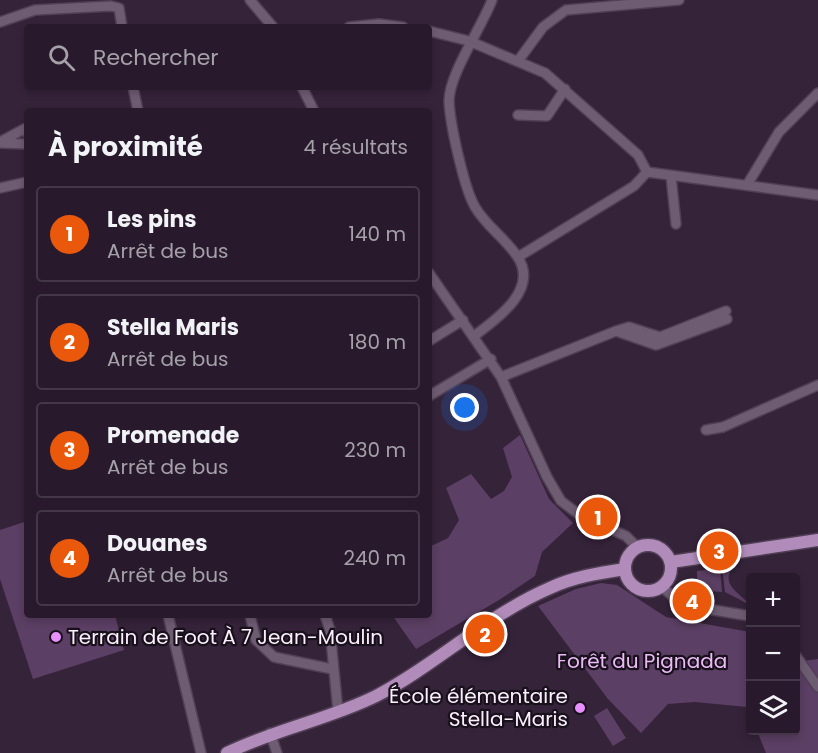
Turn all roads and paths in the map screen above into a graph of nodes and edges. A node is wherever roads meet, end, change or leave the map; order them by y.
1 (250, 0) edge
2 (492, 0) edge
3 (679, 0) edge
4 (0, 22) edge
5 (122, 24) edge
6 (270, 24) edge
7 (432, 31) edge
8 (472, 43) junction
9 (518, 61) junction
10 (565, 89) junction
11 (134, 90) edge
12 (304, 90) edge
13 (818, 93) edge
14 (137, 108) edge
15 (312, 108) edge
16 (518, 115) dead end
17 (24, 129) edge
18 (0, 142) edge
19 (24, 144) edge
20 (647, 172) junction
21 (670, 176) junction
22 (24, 183) edge
23 (747, 185) junction
24 (0, 188) edge
25 (818, 195) edge
26 (676, 224) dead end
27 (518, 257) junction
28 (432, 277) edge
29 (727, 315) dead end
30 (463, 320) junction
31 (474, 336) junction
32 (432, 339) edge
33 (491, 358) junction
34 (501, 377) junction
35 (818, 385) edge
36 (432, 394) edge
37 (706, 430) dead end
38 (818, 540) edge
39 (637, 547) junction
40 (671, 562) junction
41 (624, 569) junction
42 (662, 587) junction
43 (746, 615) edge
44 (169, 618) edge
45 (251, 618) edge
46 (326, 618) edge
47 (800, 663) edge
48 (332, 669) junction
49 (818, 687) edge
50 (338, 711) junction
51 (270, 733) junction
52 (201, 753) edge
53 (227, 753) edge
54 (278, 753) edge

1 - 6 street
2 - 8 street
3 - 9 street
4 - 5 street
7 - 8 street
8 - 9 street
8 - 27 street
9 - 10 street
10 - 16 street
10 - 20 street
11 - 14 street
12 - 15 street
13 - 23 street
17 - 18 street
18 - 19 street
20 - 21 street
20 - 27 street
21 - 23 street
21 - 26 street
22 - 24 street
23 - 25 street
27 - 31 street
28 - 30 street
29 - 34 street
30 - 31 street
30 - 32 street
31 - 33 street
33 - 34 street
33 - 36 street
34 - 39 street
35 - 37 street
38 - 40 main road
39 - 40 main road
39 - 41 main road
40 - 42 main road
41 - 42 main road
41 - 50 main road
42 - 43 street
44 - 52 street
45 - 48 street
46 - 48 street
47 - 49 street
48 - 50 street
50 - 51 main road
51 - 53 main road
51 - 54 street

